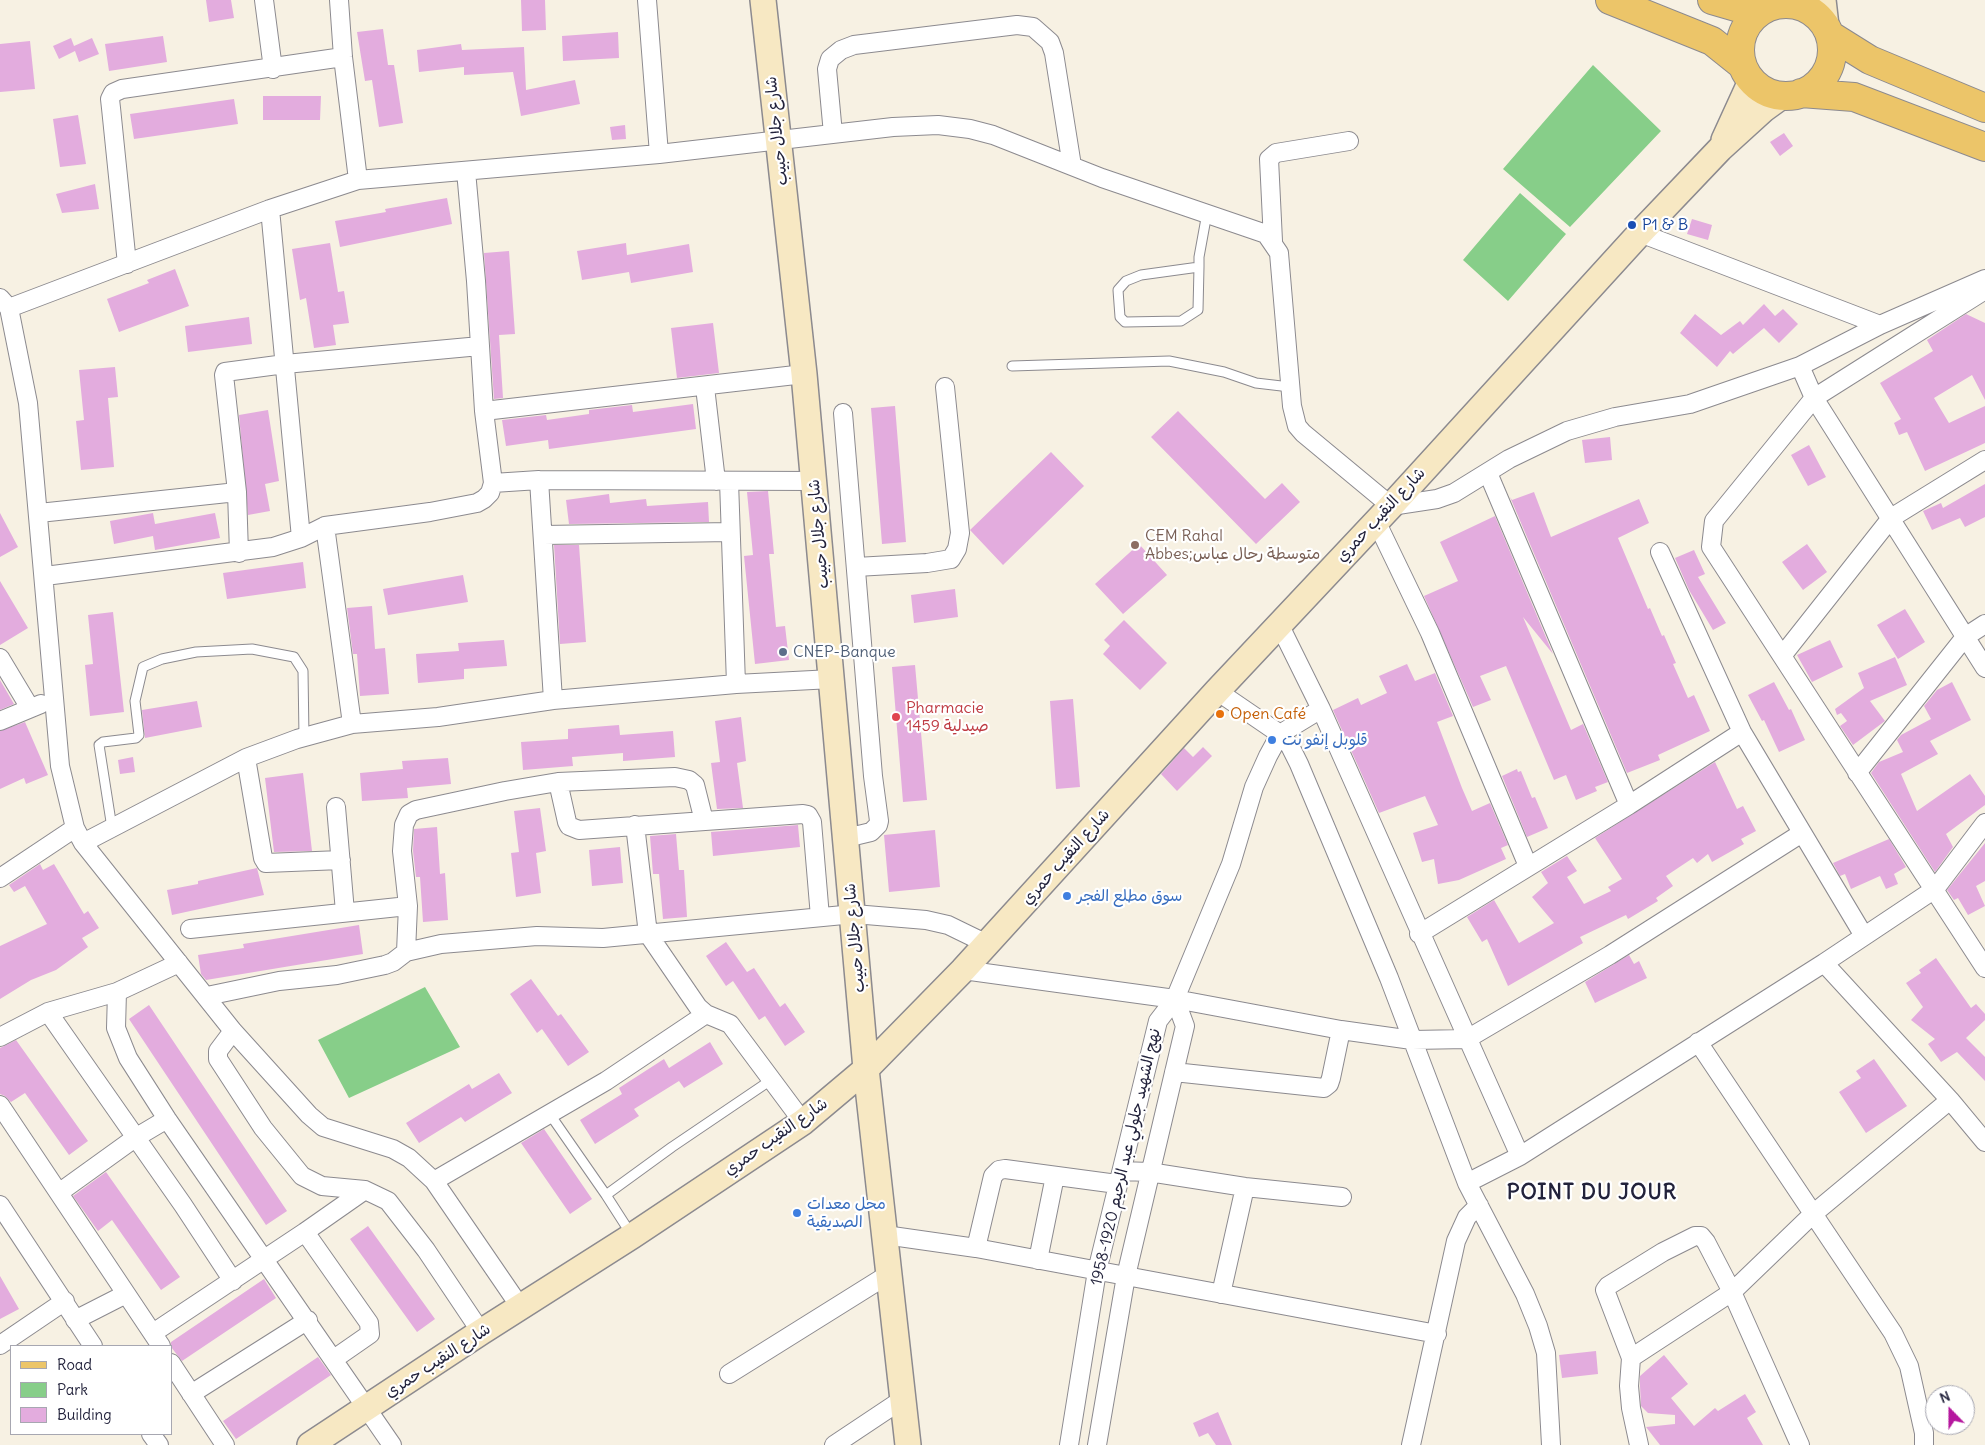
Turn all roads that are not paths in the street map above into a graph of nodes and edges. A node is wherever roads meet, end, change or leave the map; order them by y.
1 (339, 0) edge
2 (647, 0) edge
3 (763, 0) edge
4 (1610, 0) edge
5 (1712, 0) edge
6 (269, 1) edge
7 (1775, 5) edge
8 (1826, 20) edge
9 (343, 57) junction
10 (273, 69) junction
11 (1746, 73) junction
12 (1792, 95) junction
13 (1985, 108) edge
14 (833, 134) junction
15 (778, 141) junction
16 (1348, 141) dead end
17 (1985, 147) edge
18 (1720, 149) junction
19 (659, 154) junction
20 (1072, 166) junction
21 (466, 171) junction
22 (358, 180) junction
23 (270, 208) junction
24 (1207, 213) junction
25 (1640, 232) junction
26 (1273, 241) junction
27 (127, 264) junction
28 (1199, 267) junction
29 (1983, 284) edge
30 (5, 303) edge
31 (1880, 324) junction
32 (480, 346) junction
33 (285, 364) junction
34 (1012, 366) dead end
35 (1800, 366) junction
36 (804, 374) junction
37 (705, 387) junction
38 (945, 387) dead end
39 (1290, 387) junction
40 (1814, 398) junction
41 (484, 411) junction
42 (843, 413) dead end
43 (1985, 460) edge
44 (1488, 473) junction
45 (539, 480) junction
46 (722, 481) junction
47 (814, 481) junction
48 (493, 483) junction
49 (237, 492) junction
50 (39, 513) junction
51 (1383, 514) junction
52 (1891, 518) junction
53 (325, 526) junction
54 (730, 532) junction
55 (544, 535) junction
56 (302, 538) junction
57 (1660, 552) dead end
58 (239, 553) junction
59 (856, 567) junction
60 (45, 576) junction
61 (1279, 624) junction
62 (1985, 624) edge
63 (1965, 636) junction
64 (1782, 656) junction
65 (0, 658) edge
66 (1985, 668) edge
67 (832, 679) junction
68 (736, 684) junction
69 (1217, 691) junction
70 (54, 700) junction
71 (554, 700) junction
72 (30, 708) junction
73 (1321, 708) junction
74 (0, 721) edge
75 (352, 724) junction
76 (1742, 732) junction
77 (1280, 734) junction
78 (304, 737) junction
79 (246, 758) junction
80 (1857, 773) junction
81 (558, 782) junction
82 (1629, 805) junction
83 (336, 806) dead end
84 (704, 821) junction
85 (1985, 823) edge
86 (635, 825) junction
87 (112, 828) junction
88 (1802, 833) junction
89 (79, 836) junction
90 (846, 838) junction
91 (340, 860) junction
92 (1528, 866) junction
93 (0, 878) edge
94 (1935, 889) junction
95 (408, 906) junction
96 (345, 912) junction
97 (854, 914) junction
98 (820, 917) junction
99 (190, 929) dead end
100 (648, 934) junction
101 (1419, 934) junction
102 (1864, 936) junction
103 (987, 944) junction
104 (406, 952) junction
105 (179, 963) junction
106 (1824, 963) junction
107 (1985, 968) edge
108 (963, 970) junction
109 (117, 992) junction
110 (207, 996) junction
111 (1175, 999) junction
112 (48, 1012) junction
113 (706, 1014) junction
114 (1341, 1030) junction
115 (233, 1031) junction
116 (0, 1037) edge
117 (1467, 1039) junction
118 (1412, 1040) junction
119 (1698, 1042) junction
120 (866, 1069) junction
121 (1174, 1072) junction
122 (771, 1080) junction
123 (1950, 1100) junction
124 (0, 1105) edge
125 (549, 1113) junction
126 (167, 1119) junction
127 (803, 1122) junction
128 (135, 1138) junction
129 (1985, 1142) edge
130 (1520, 1156) junction
131 (1149, 1172) junction
132 (1055, 1176) junction
133 (1119, 1178) junction
134 (434, 1181) junction
135 (1467, 1183) junction
136 (1245, 1187) junction
137 (365, 1190) junction
138 (60, 1192) junction
139 (606, 1195) junction
140 (1342, 1197) dead end
141 (0, 1205) edge
142 (1479, 1205) junction
143 (1813, 1214) junction
144 (305, 1232) junction
145 (885, 1235) junction
146 (632, 1236) junction
147 (976, 1248) junction
148 (264, 1258) junction
149 (1038, 1260) junction
150 (1097, 1271) junction
151 (889, 1274) junction
152 (1126, 1276) junction
153 (233, 1281) junction
154 (1732, 1292) junction
155 (126, 1294) junction
156 (1221, 1294) junction
157 (65, 1301) junction
158 (521, 1308) junction
159 (75, 1320) junction
160 (308, 1320) junction
161 (481, 1332) junction
162 (1437, 1334) junction
163 (157, 1340) edge
164 (0, 1345) edge
165 (92, 1345) edge
166 (1631, 1358) junction
167 (334, 1359) junction
168 (172, 1365) edge
169 (729, 1374) dead end
170 (191, 1394) junction
171 (903, 1399) junction
172 (367, 1408) junction
173 (1073, 1416) junction
174 (1100, 1416) junction
175 (225, 1445) edge
176 (310, 1445) edge
177 (392, 1445) edge
178 (834, 1445) edge
179 (908, 1445) edge
180 (1069, 1445) edge
181 (1097, 1445) edge
182 (1411, 1445) edge
183 (1552, 1445) edge
184 (1639, 1445) edge
185 (1800, 1445) edge
186 (1924, 1445) edge

1 - 9 street
2 - 19 street
3 - 15 main road, شارع جلال حبيب
4 - 11 main road
5 - 7 main road
6 - 10 street
7 - 8 main road
7 - 11 main road
8 - 12 main road
8 - 13 main road
9 - 10 street
9 - 22 street
10 - 27 street
11 - 12 main road
11 - 18 main road, شارع النقيب حمري
12 - 17 main road
12 - 18 main road, شارع النقيب حمري
14 - 15 street
14 - 20 street
14 - 20 street
15 - 19 street
15 - 36 main road, شارع جلال حبيب
16 - 26 street
18 - 25 main road, شارع النقيب حمري
19 - 21 street
20 - 24 street
21 - 22 street
21 - 32 street
22 - 23 street
23 - 27 street
23 - 33 street
24 - 26 street
24 - 28 lane
25 - 31 street
25 - 51 main road, شارع النقيب حمري
26 - 39 street
27 - 30 street
28 - 28 lane
29 - 31 street
29 - 40 street
30 - 50 street
31 - 35 street
32 - 33 street
32 - 41 street
33 - 49 street
33 - 56 street
34 - 39 lane
35 - 40 street
35 - 44 street
36 - 37 street
36 - 47 main road, شارع جلال حبيب
37 - 41 street
37 - 46 street
38 - 59 street
39 - 51 street
40 - 52 street
40 - 64 street
41 - 48 street
42 - 59 street
43 - 52 street
44 - 51 street
44 - 82 street
45 - 46 street
45 - 48 street
45 - 55 street
46 - 47 street
46 - 54 street
47 - 67 main road, شارع جلال حبيب
48 - 53 street
49 - 50 street
49 - 58 street
50 - 60 street
51 - 61 main road, شارع النقيب حمري
51 - 92 street
52 - 63 street
52 - 64 street
53 - 56 street
53 - 75 street
54 - 55 street
54 - 68 street
55 - 71 street
56 - 58 street
57 - 76 street
58 - 60 street
59 - 90 street
60 - 70 street
61 - 69 main road, شارع النقيب حمري
61 - 73 street
62 - 63 street
63 - 66 street
63 - 80 street
64 - 80 street
65 - 72 street
67 - 68 street
67 - 90 main road, شارع جلال حبيب
68 - 71 street
69 - 77 street
69 - 103 main road, شارع النقيب حمري
70 - 72 street
70 - 89 street
71 - 75 street
72 - 74 street
73 - 77 street
73 - 101 street
75 - 78 street
76 - 82 street
76 - 88 street
77 - 111 street
77 - 118 street
78 - 79 street
78 - 87 lane
79 - 87 street
79 - 91 street
80 - 94 street
81 - 84 street
81 - 86 street
81 - 95 street
82 - 92 street
83 - 91 street
84 - 86 street
84 - 98 street
85 - 94 street
86 - 100 street
87 - 89 street
88 - 102 street
88 - 117 street
89 - 93 street
89 - 105 street
90 - 97 main road, شارع جلال حبيب
91 - 96 street
92 - 101 street
94 - 102 street
94 - 107 street
95 - 96 street
95 - 104 street
96 - 99 street
97 - 98 street
97 - 103 street
97 - 120 main road, شارع جلال حبيب
98 - 100 street
100 - 104 street
100 - 113 street
101 - 117 street
102 - 106 street
103 - 108 main road, شارع النقيب حمري
104 - 110 street
105 - 109 street
105 - 110 street
106 - 119 street
106 - 123 street
108 - 111 street
108 - 120 main road, شارع النقيب حمري
109 - 112 street
109 - 126 street
110 - 115 street
111 - 114 street
111 - 121 street, نهج الشهيد جلولي عبد الرحيم 1920-1958
111 - 133 street, نهج الشهيد جلولي عبد الرحيم 1920-1958
112 - 116 street
112 - 128 street
113 - 122 street
113 - 125 street
114 - 118 street
114 - 121 street
115 - 134 street
115 - 137 street
117 - 118 street
117 - 130 street
118 - 135 street
119 - 130 street
119 - 143 street
120 - 127 main road, شارع النقيب حمري
120 - 145 main road, شارع جلال حبيب
121 - 131 street, نهج الشهيد جلولي عبد الرحيم 1920-1958
122 - 127 street
122 - 139 lane
123 - 129 street
123 - 143 street
124 - 138 street
125 - 134 street
125 - 139 lane
126 - 128 street
126 - 148 street
127 - 146 main road, شارع النقيب حمري
128 - 138 street
128 - 153 street
130 - 135 street
131 - 133 street
131 - 136 street
131 - 152 street, نهج الشهيد جلولي عبد الرحيم 1920-1958
132 - 133 street
132 - 147 street
132 - 149 street
133 - 150 street, نهج الشهيد جلولي عبد الرحيم 1920-1958
134 - 158 street
135 - 142 street
136 - 140 street
136 - 156 street
137 - 144 street
137 - 161 street
138 - 155 street
139 - 146 lane
141 - 157 street
142 - 162 street
142 - 183 street
143 - 154 street
143 - 186 street
144 - 148 street
144 - 167 street
145 - 147 street
145 - 151 main road, شارع جلال حبيب
146 - 158 main road, شارع النقيب حمري
147 - 149 street
148 - 153 street
148 - 160 street
149 - 150 street
150 - 152 street
150 - 173 street, نهج الشهيد جلولي عبد الرحيم 1920-1958
151 - 169 street
151 - 171 main road, شارع جلال حبيب
152 - 156 street
152 - 174 street, نهج الشهيد جلولي عبد الرحيم 1920-1958
153 - 163 street
154 - 166 street
154 - 166 street
154 - 185 street
155 - 159 street
155 - 163 street
156 - 162 street
157 - 159 street
157 - 164 street
158 - 161 main road, شارع النقيب حمري
159 - 165 street
160 - 167 street
160 - 170 street
161 - 172 main road, شارع النقيب حمري
162 - 182 street
166 - 184 street
167 - 172 street
168 - 170 street
170 - 175 street
171 - 178 street
171 - 179 main road, شارع جلال حبيب
172 - 176 main road, شارع النقيب حمري
172 - 177 street
173 - 174 street
173 - 180 street, نهج الشهيد جلولي عبد الرحيم 1920-1958
174 - 181 street, نهج الشهيد جلولي عبد الرحيم 1920-1958

